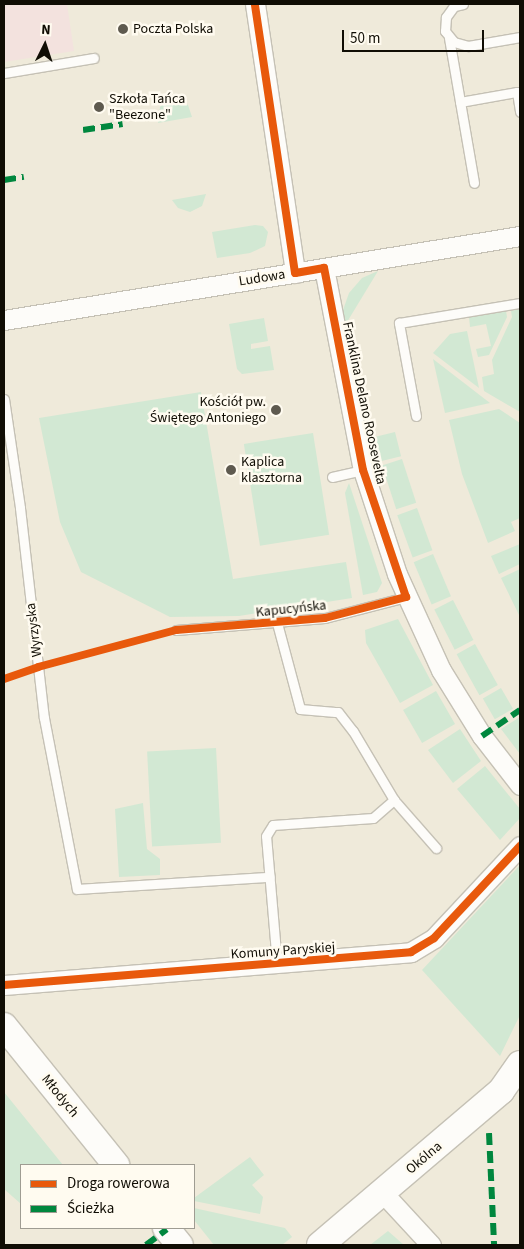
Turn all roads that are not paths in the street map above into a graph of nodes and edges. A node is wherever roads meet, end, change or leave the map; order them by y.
1 (254, 4) edge
2 (463, 4) edge
3 (520, 37) edge
4 (449, 38) junction
5 (94, 58) dead end
6 (4, 73) edge
7 (460, 102) junction
8 (520, 112) edge
9 (474, 183) dead end
10 (520, 236) edge
11 (324, 268) junction
12 (295, 273) junction
13 (520, 303) edge
14 (4, 320) edge
15 (4, 399) edge
16 (416, 416) dead end
17 (363, 470) junction
18 (332, 477) dead end
19 (406, 597) junction
20 (277, 623) junction
21 (176, 630) dead end
22 (520, 785) edge
23 (394, 800) junction
24 (520, 846) edge
25 (436, 848) dead end
26 (270, 877) junction
27 (277, 964) junction
28 (4, 985) edge
29 (4, 1026) edge
30 (520, 1064) edge
31 (115, 1164) edge
32 (383, 1193) junction
33 (167, 1229) edge
34 (180, 1245) edge
35 (320, 1245) edge
36 (431, 1245) edge

1 - 12 street
2 - 4 lane
3 - 4 lane
4 - 7 lane
5 - 6 lane
7 - 8 lane
7 - 9 lane
10 - 11 street, Ludowa
11 - 12 street, Ludowa
11 - 17 street, Franklina Delano Roosevelta
12 - 14 street, Ludowa
13 - 16 lane
15 - 26 lane, Wyrzyska
17 - 18 lane
17 - 19 street, Franklina Delano Roosevelta
19 - 20 lane, Kapucyńska
19 - 22 street, Franklina Delano Roosevelta
20 - 21 lane, Kapucyńska
20 - 23 lane
23 - 25 lane
23 - 26 lane
24 - 27 street, Komuny Paryskiej
26 - 27 lane
27 - 28 street, Komuny Paryskiej
29 - 31 street, Młodych
30 - 32 street, Okólna
32 - 35 street, Okólna
32 - 36 street
33 - 34 street

